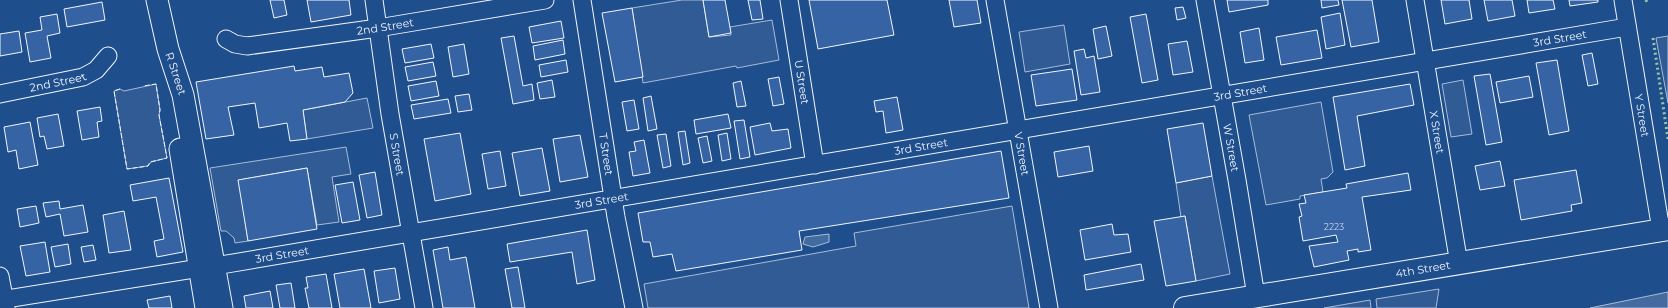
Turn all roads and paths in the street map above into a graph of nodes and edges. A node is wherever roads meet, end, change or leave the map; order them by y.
1 (158, 0) edge
2 (374, 0) edge
3 (545, 0) edge
4 (582, 0) edge
5 (789, 0) edge
6 (995, 0) edge
7 (1205, 0) edge
8 (1415, 0) edge
9 (1623, 0) edge
10 (1627, 27) junction
11 (378, 28) junction
12 (226, 39) dead end
13 (108, 56) dead end
14 (1426, 60) junction
15 (0, 94) edge
16 (1222, 95) junction
17 (1019, 130) junction
18 (815, 165) junction
19 (614, 198) junction
20 (1665, 230) edge
21 (410, 233) junction
22 (1459, 264) junction
23 (208, 267) junction
24 (0, 276) edge
25 (1256, 296) junction
26 (3, 302) edge
27 (206, 308) edge
28 (222, 308) edge
29 (424, 308) edge
30 (634, 308) edge
31 (1049, 308) edge
32 (1185, 308) edge

1 - 23 main road, R Street
2 - 11 street, S Street
3 - 11 street, 2nd Street
4 - 19 street, T Street
5 - 18 street, U Street
6 - 17 street, V Street
7 - 16 street, W Street
8 - 14 street, X Street
9 - 10 street, Y Street
10 - 14 street, 3rd Street
10 - 20 street, Y Street
11 - 12 street, 2nd Street
11 - 21 street, S Street
13 - 15 street, 2nd Street
14 - 16 street, 3rd Street
14 - 22 street, X Street
16 - 17 street, 3rd Street
16 - 25 street, W Street
17 - 18 street, 3rd Street
17 - 31 street, V Street
18 - 19 street, 3rd Street
19 - 21 street, 3rd Street
19 - 30 street, T Street
20 - 22 highway, 4th Street
21 - 23 street, 3rd Street
21 - 29 street, S Street
22 - 25 highway, 4th Street
23 - 26 street, 3rd Street
23 - 27 main road, R Street
23 - 28 main road, R Street
24 - 26 street
25 - 32 highway, 4th Street

